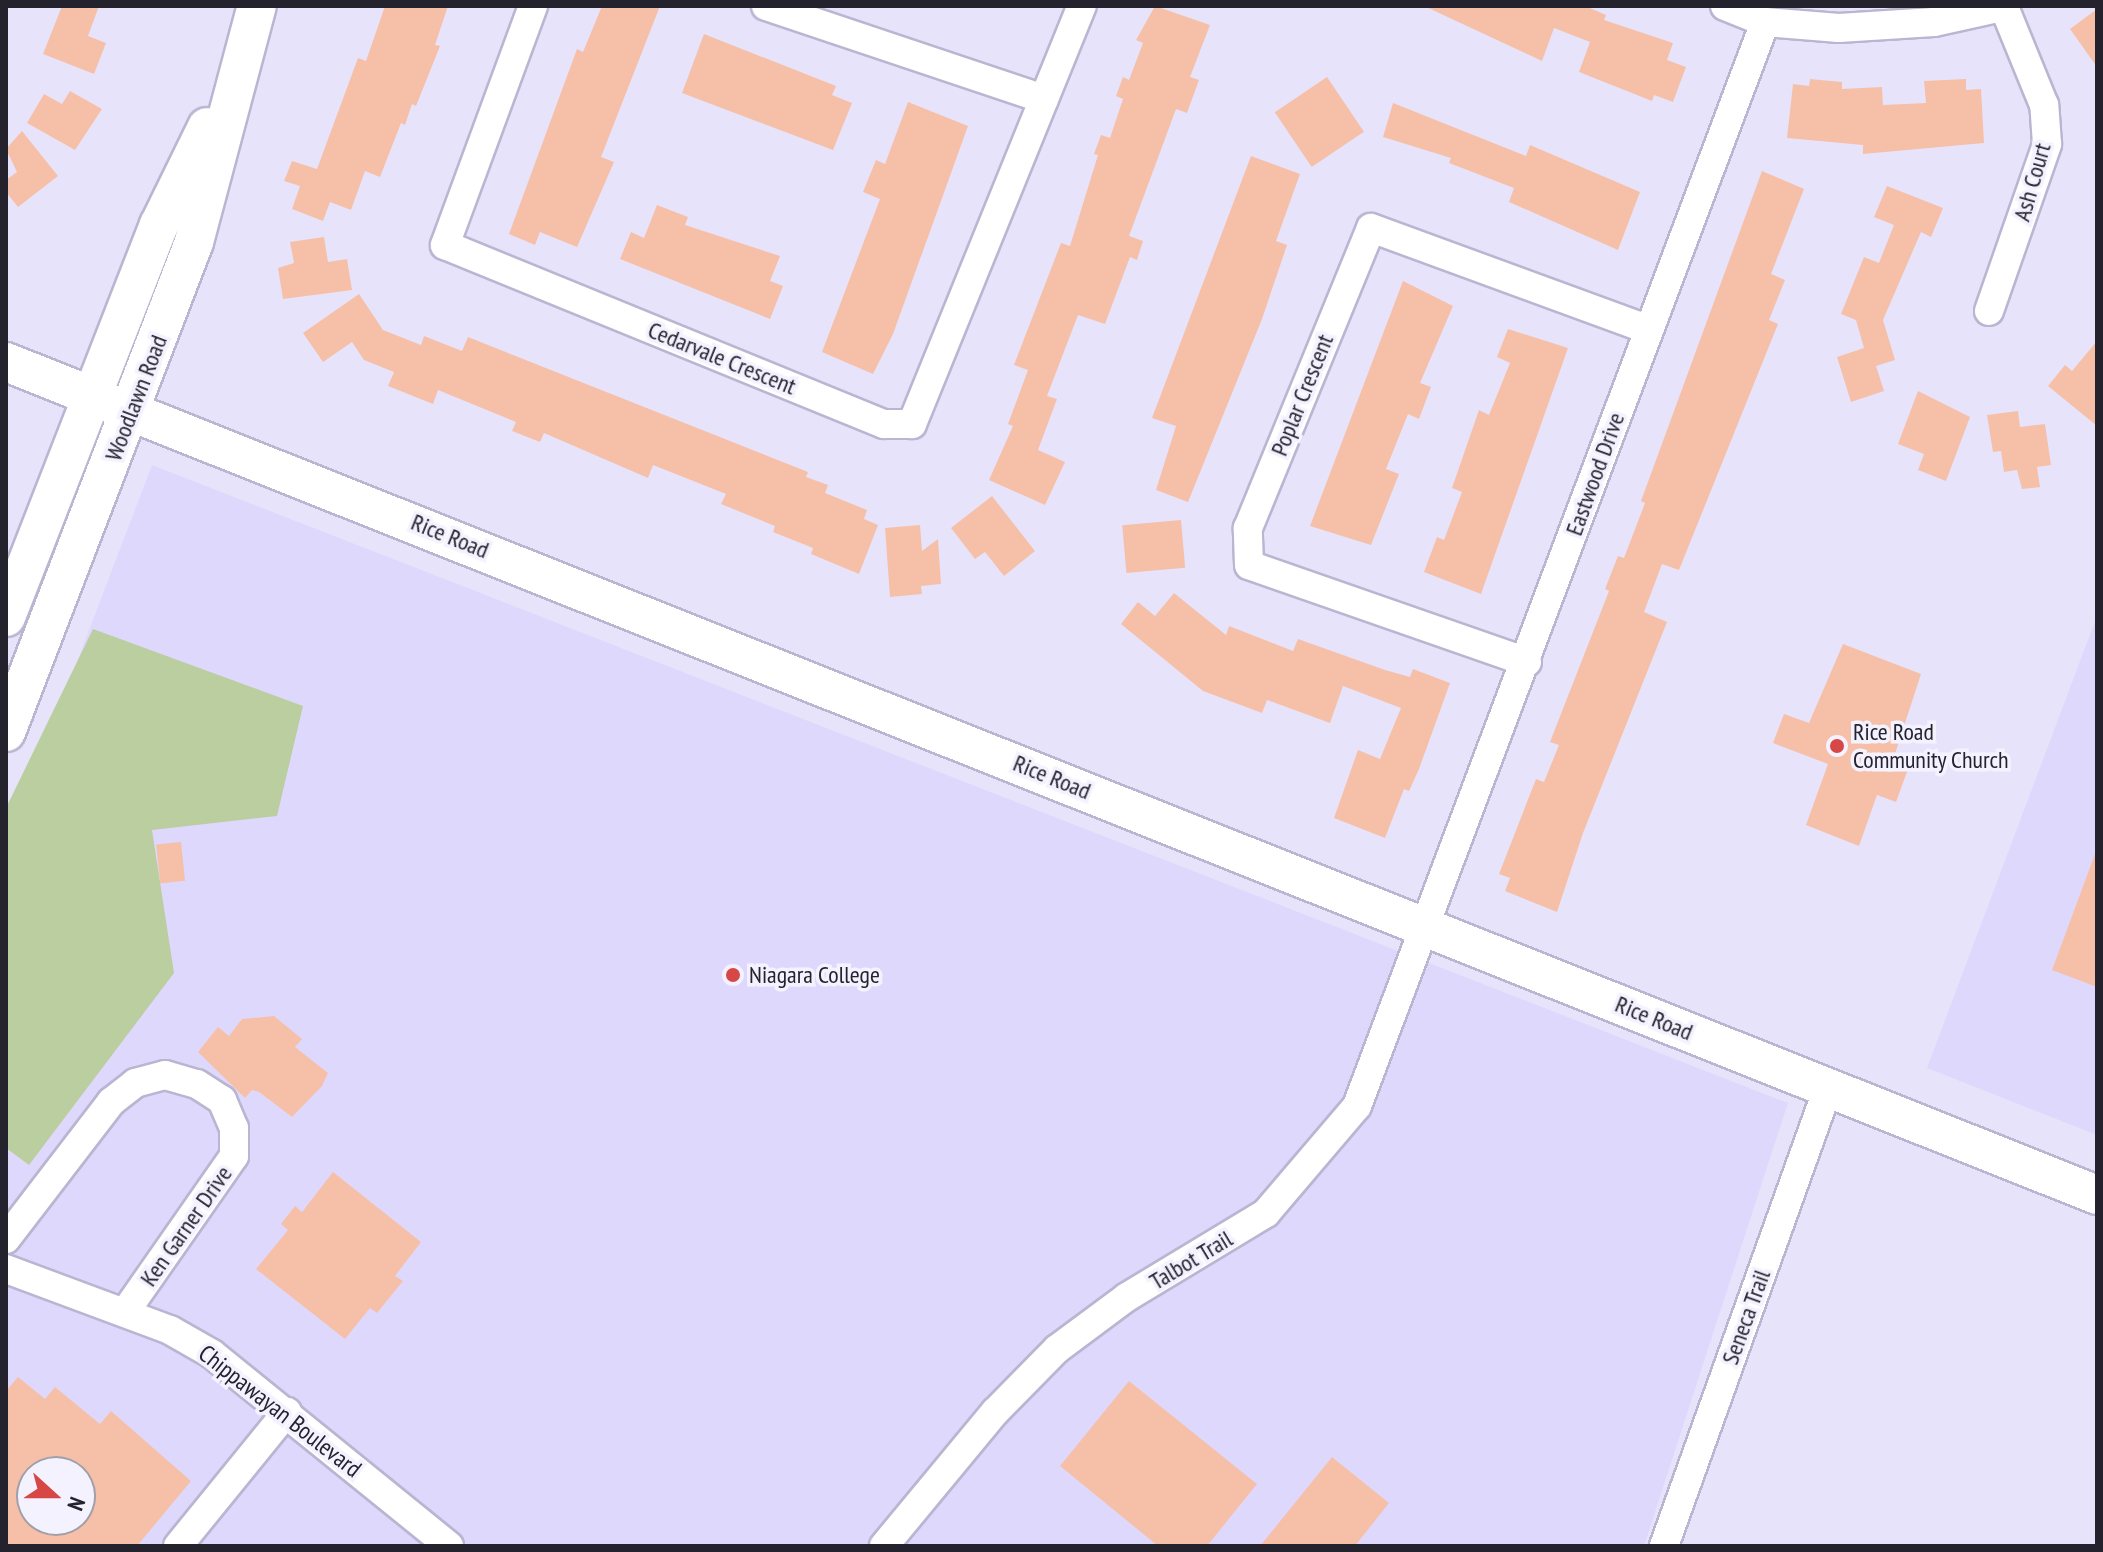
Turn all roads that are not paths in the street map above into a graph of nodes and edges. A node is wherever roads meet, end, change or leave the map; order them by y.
1 (257, 6) edge
2 (533, 6) edge
3 (766, 6) edge
4 (1082, 6) edge
5 (1725, 6) edge
6 (2005, 6) edge
7 (1765, 22) junction
8 (241, 56) junction
9 (1044, 99) junction
10 (1989, 311) dead end
11 (1647, 329) junction
12 (6, 362) edge
13 (93, 395) junction
14 (131, 409) junction
15 (6, 617) edge
16 (1527, 662) junction
17 (6, 732) edge
18 (1425, 926) junction
19 (1828, 1088) junction
20 (2097, 1195) edge
21 (6, 1239) edge
22 (6, 1269) edge
23 (125, 1312) junction
24 (287, 1412) junction
25 (178, 1546) edge
26 (449, 1546) edge
27 (884, 1546) edge
28 (1664, 1546) edge

1 - 8 street, Woodlawn Road
2 - 9 street, Cedarvale Crescent
3 - 9 street
4 - 9 street, Cedarvale Crescent
5 - 7 street
6 - 7 street
6 - 10 street, Ash Court
7 - 11 street, Eastwood Drive
8 - 13 street, Woodlawn Road
8 - 14 street, Woodlawn Road
11 - 16 street, Eastwood Drive
11 - 16 street, Poplar Crescent
12 - 13 street, Rice Road
13 - 14 street, Rice Road
13 - 15 street, Woodlawn Road
14 - 17 street, Woodlawn Road
14 - 18 street, Rice Road
16 - 18 street, Eastwood Drive
18 - 19 street, Rice Road
18 - 27 street, Talbot Trail
19 - 20 street, Rice Road
19 - 28 street, Seneca Trail
21 - 23 street, Ken Garner Drive
22 - 23 street, Chippawayan Boulevard
23 - 24 street, Chippawayan Boulevard
24 - 25 street
24 - 26 street, Chippawayan Boulevard

